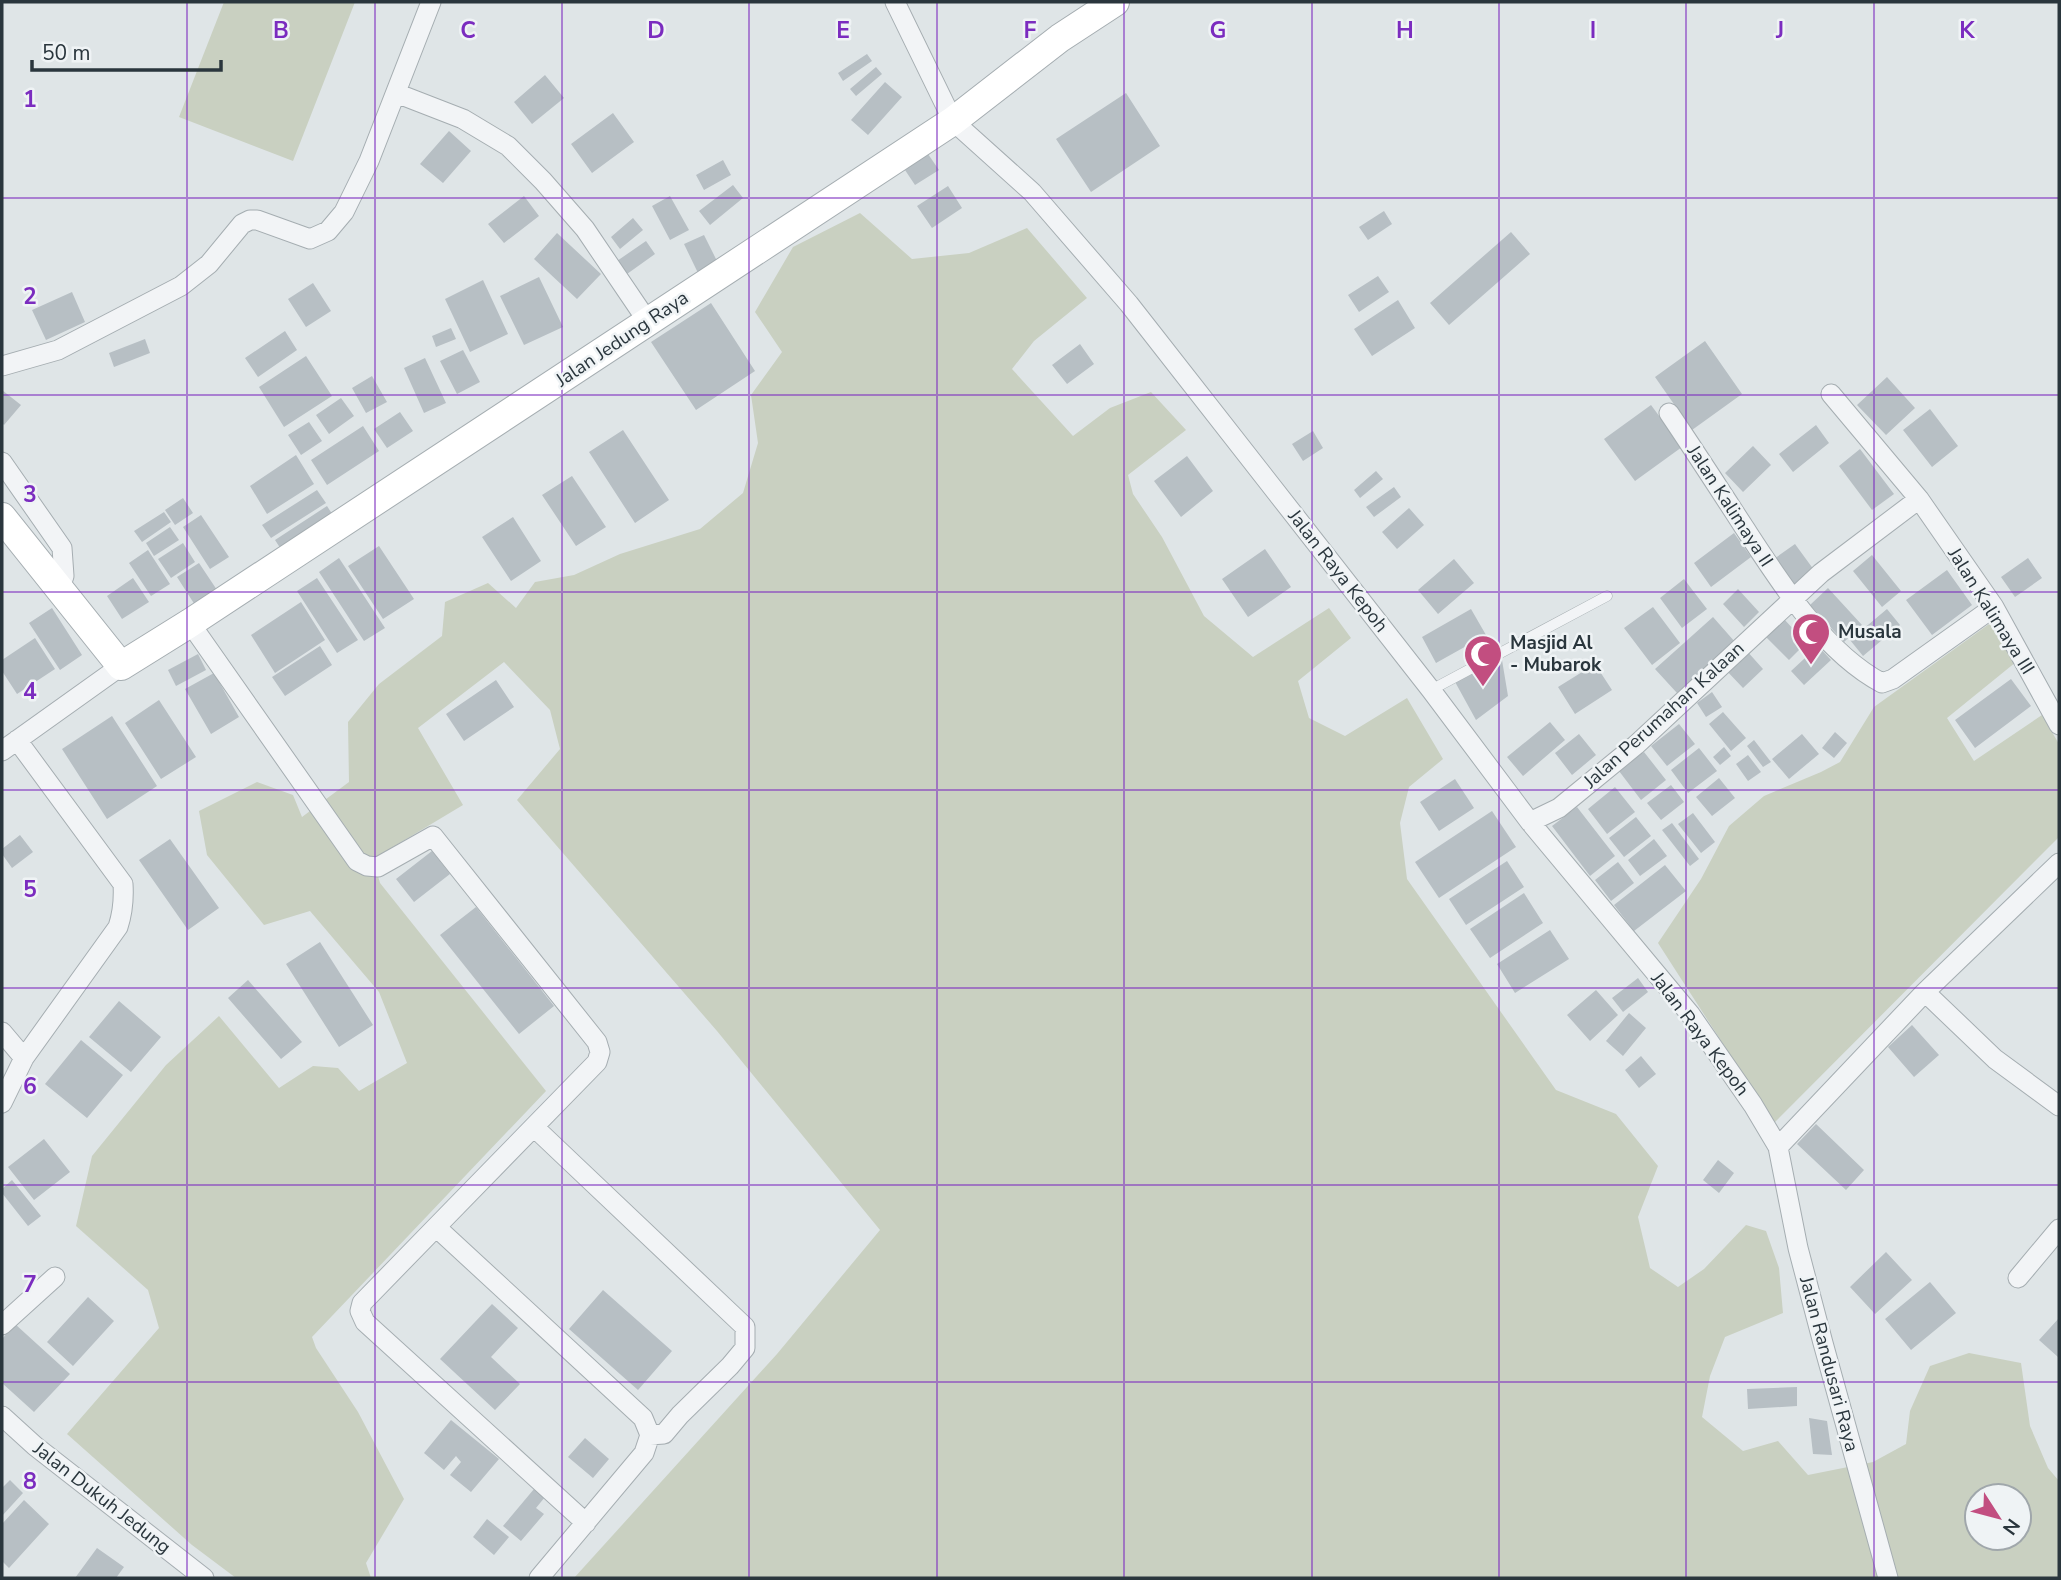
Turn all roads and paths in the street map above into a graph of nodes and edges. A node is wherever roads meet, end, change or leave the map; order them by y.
1 (430, 2) edge
2 (895, 2) edge
3 (1115, 2) edge
4 (396, 93) junction
5 (953, 121) junction
6 (648, 322) junction
7 (2, 366) edge
8 (1831, 394) dead end
9 (1669, 413) dead end
10 (2, 462) edge
11 (1919, 499) junction
12 (2, 517) edge
13 (60, 588) junction
14 (1607, 596) dead end
15 (1791, 599) junction
16 (1994, 607) junction
17 (190, 623) junction
18 (121, 666) junction
19 (1431, 690) junction
20 (2059, 725) edge
21 (9, 746) edge
22 (1530, 822) junction
23 (2059, 863) edge
24 (1925, 992) junction
25 (2, 1032) edge
26 (24, 1058) junction
27 (2, 1103) edge
28 (2059, 1106) edge
29 (534, 1127) junction
30 (1779, 1147) junction
31 (436, 1227) junction
32 (2059, 1229) edge
33 (55, 1277) dead end
34 (2018, 1278) dead end
35 (2, 1325) edge
36 (2, 1416) edge
37 (650, 1434) junction
38 (586, 1522) junction
39 (204, 1578) edge
40 (539, 1578) edge
41 (1888, 1578) edge

1 - 4 street
2 - 5 street, Jalan Raya Kepoh
3 - 5 street, Jalan Jedung Raya
4 - 6 street
4 - 7 street
5 - 6 street, Jalan Jedung Raya
5 - 19 street, Jalan Raya Kepoh
6 - 17 street, Jalan Jedung Raya
8 - 11 street, Jalan Kalimaya III
9 - 15 street, Jalan Kalimaya II
10 - 13 street
11 - 15 street, Jalan Perumahan Kalaan
11 - 16 street, Jalan Kalimaya III
12 - 13 street
13 - 18 street
14 - 19 lane
15 - 16 street, Jalan Kalimaya II
15 - 22 street, Jalan Perumahan Kalaan
16 - 20 street, Jalan Kalimaya III
17 - 18 street, Jalan Jedung Raya
17 - 29 street
18 - 21 street, Jalan Jedung Raya
19 - 22 street, Jalan Raya Kepoh
21 - 26 street
22 - 30 street, Jalan Raya Kepoh
23 - 24 street
24 - 28 street
24 - 30 street
25 - 26 street
26 - 27 street
29 - 31 street
29 - 37 street
30 - 41 street, Jalan Randusari Raya
31 - 37 street
31 - 38 street
32 - 34 street
33 - 35 street
36 - 39 street, Jalan Dukuh Jedung
37 - 38 street
38 - 40 street

